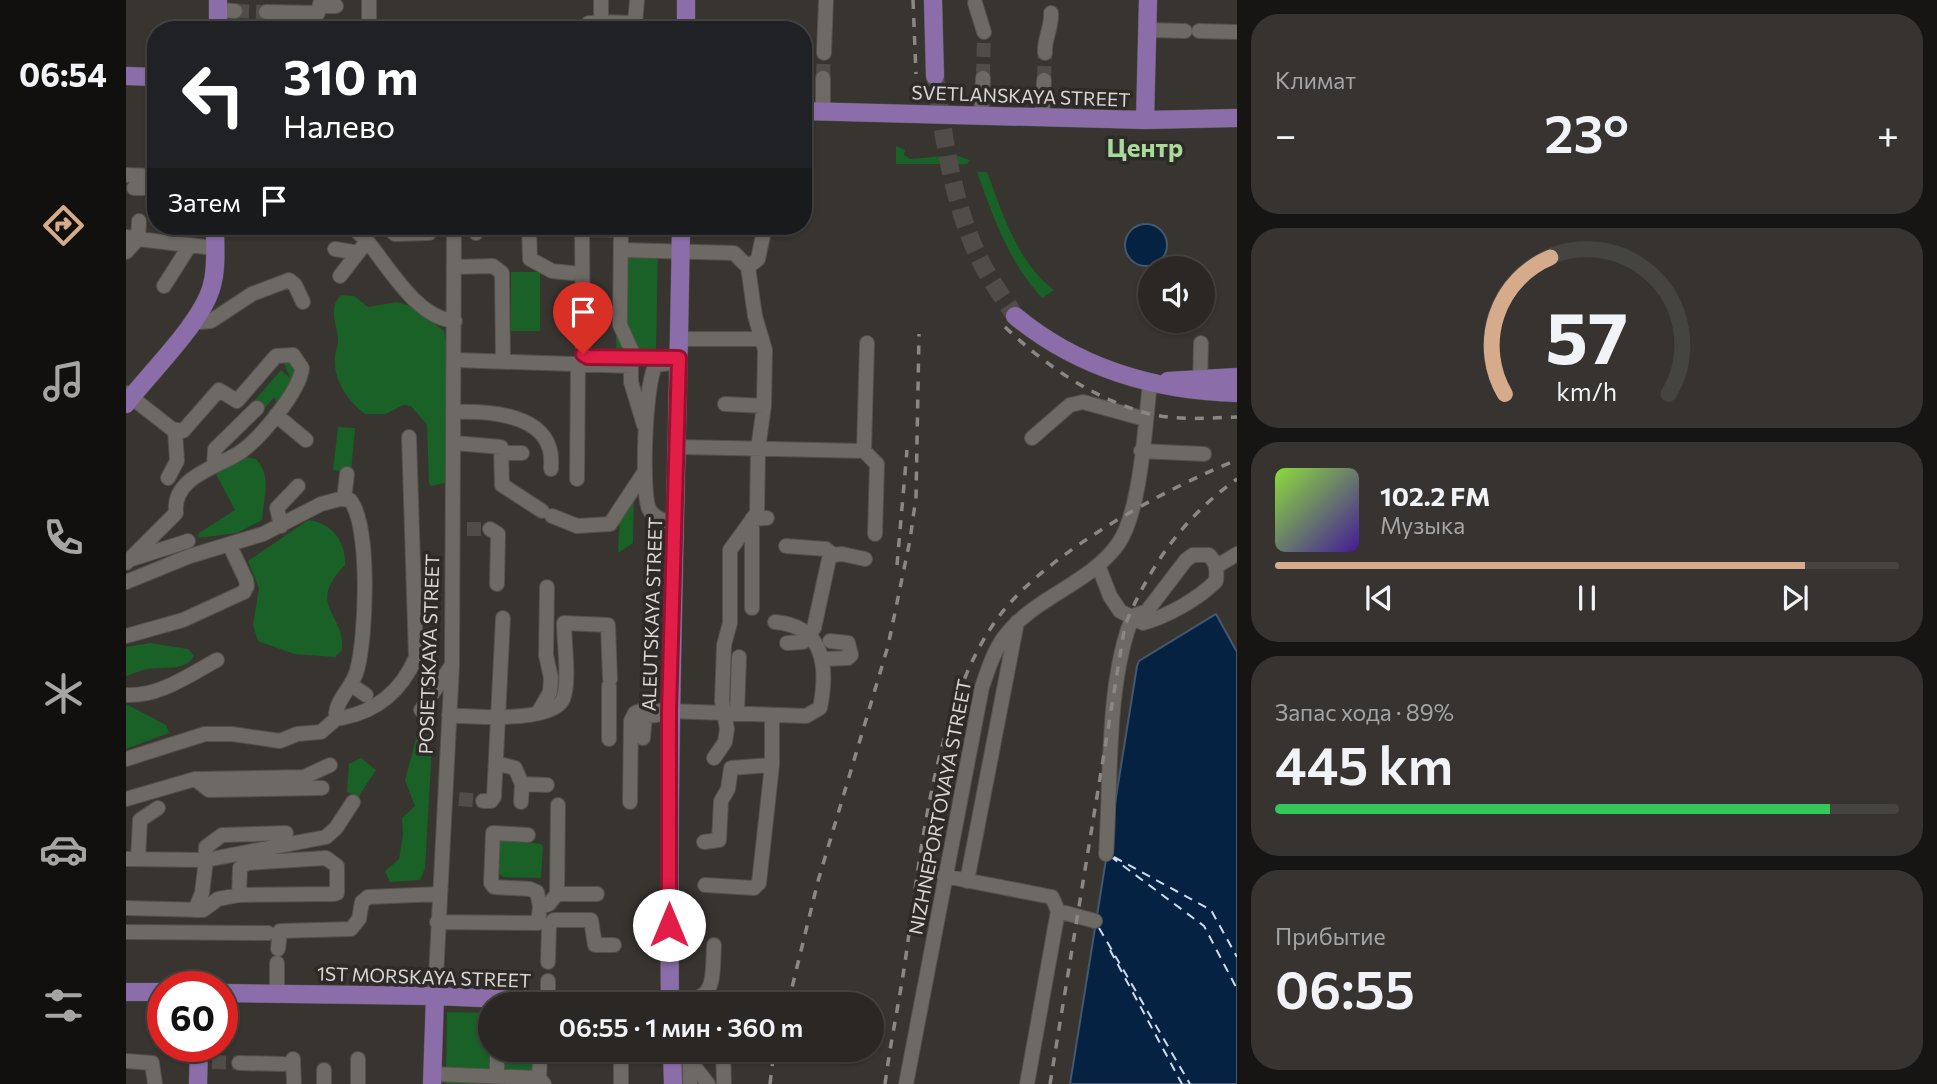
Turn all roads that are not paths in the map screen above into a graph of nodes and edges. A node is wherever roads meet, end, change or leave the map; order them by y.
1 (369, 0) edge
2 (601, 0) edge
3 (637, 0) edge
4 (686, 0) edge
5 (826, 0) edge
6 (933, 0) edge
7 (1148, 0) edge
8 (975, 3) dead end
9 (326, 4) edge
10 (266, 12) tunnel mouth
11 (1051, 13) dead end
12 (369, 21) edge
13 (595, 21) edge
14 (635, 21) edge
15 (685, 21) edge
16 (1147, 30) junction
17 (984, 32) tunnel mouth
18 (1237, 32) edge
19 (824, 53) tunnel mouth
20 (1045, 53) tunnel mouth
21 (126, 76) edge
22 (934, 76) tunnel mouth
23 (147, 77) edge
24 (823, 78) tunnel mouth
25 (983, 78) tunnel mouth
26 (1044, 80) tunnel mouth
27 (812, 111) edge
28 (823, 111) junction
29 (981, 116) junction
30 (1042, 117) junction
31 (1237, 118) edge
32 (1145, 120) junction
33 (139, 220) dead end
34 (215, 235) edge
35 (361, 235) edge
36 (454, 235) edge
37 (529, 235) edge
38 (582, 235) edge
39 (621, 235) edge
40 (681, 235) edge
41 (763, 235) edge
42 (132, 238) edge
43 (367, 241) junction
44 (190, 245) junction
45 (215, 248) junction
46 (335, 249) dead end
47 (621, 250) junction
48 (680, 251) junction
49 (126, 252) edge
50 (358, 253) junction
51 (455, 267) junction
52 (748, 267) junction
53 (581, 274) junction
54 (340, 276) dead end
55 (164, 286) dead end
56 (303, 302) dead end
57 (1015, 316) tunnel mouth
58 (195, 318) junction
59 (455, 321) junction
60 (762, 338) junction
61 (679, 339) junction
62 (867, 343) dead end
63 (1202, 343) dead end
64 (635, 358) junction
65 (456, 360) junction
66 (679, 360) junction
67 (503, 361) junction
68 (578, 363) junction
69 (1237, 377) edge
70 (1150, 383) junction
71 (1200, 385) junction
72 (1237, 393) edge
73 (128, 398) edge
74 (725, 404) dead end
75 (759, 406) junction
76 (257, 408) dead end
77 (455, 412) junction
78 (276, 415) junction
79 (1145, 419) junction
80 (644, 425) junction
81 (175, 430) junction
82 (753, 431) dead end
83 (409, 437) dead end
84 (1031, 438) dead end
85 (306, 440) dead end
86 (455, 443) junction
87 (678, 447) junction
88 (758, 449) junction
89 (864, 451) junction
90 (1141, 451) junction
91 (502, 453) junction
92 (522, 453) dead end
93 (1204, 454) dead end
94 (214, 465) junction
95 (551, 469) dead end
96 (645, 471) junction
97 (347, 474) dead end
98 (168, 478) dead end
99 (577, 479) dead end
100 (298, 485) dead end
101 (344, 499) junction
102 (569, 511) dead end
103 (760, 519) junction
104 (676, 525) junction
105 (281, 526) junction
106 (577, 526) junction
107 (490, 529) dead end
108 (875, 534) dead end
109 (188, 541) dead end
110 (230, 546) junction
111 (786, 546) dead end
112 (833, 555) junction
113 (1237, 555) edge
114 (865, 559) dead end
115 (129, 561) edge
116 (1098, 565) junction
117 (1217, 566) junction
118 (126, 583) edge
119 (497, 584) dead end
120 (547, 587) dead end
121 (752, 608) dead end
122 (1133, 616) junction
123 (503, 618) dead end
124 (775, 622) dead end
125 (1017, 622) junction
126 (126, 636) edge
127 (808, 637) junction
128 (830, 641) dead end
129 (787, 643) dead end
130 (739, 657) dead end
131 (217, 660) dead end
132 (824, 660) junction
133 (452, 666) junction
134 (353, 686) junction
135 (126, 695) edge
136 (421, 710) dead end
137 (663, 712) junction
138 (538, 713) junction
139 (731, 713) junction
140 (356, 715) junction
141 (449, 715) junction
142 (772, 715) junction
143 (499, 716) junction
144 (338, 717) junction
145 (643, 738) dead end
146 (609, 739) dead end
147 (714, 758) dead end
148 (126, 759) edge
149 (496, 763) junction
150 (330, 765) dead end
151 (772, 765) junction
152 (195, 779) junction
153 (322, 788) dead end
154 (126, 799) edge
155 (483, 801) dead end
156 (353, 802) dead end
157 (521, 802) dead end
158 (630, 802) dead end
159 (558, 804) dead end
160 (158, 808) dead end
161 (286, 833) dead end
162 (528, 835) dead end
163 (704, 842) dead end
164 (1107, 854) dead end
165 (128, 856) edge
166 (206, 860) junction
167 (944, 876) junction
168 (967, 881) junction
169 (705, 885) dead end
170 (439, 894) junction
171 (557, 894) junction
172 (597, 894) dead end
173 (239, 895) junction
174 (540, 907) junction
175 (126, 908) edge
176 (195, 910) junction
177 (1058, 911) junction
178 (1095, 921) dead end
179 (437, 922) junction
180 (126, 932) edge
181 (268, 933) dead end
182 (614, 945) dead end
183 (714, 945) dead end
184 (548, 962) dead end
185 (548, 981) dead end
186 (126, 992) edge
187 (147, 992) edge
188 (548, 992) edge
189 (670, 992) edge
190 (706, 992) edge
191 (238, 993) edge
192 (277, 994) junction
193 (435, 996) junction
194 (478, 998) edge
195 (358, 1059) dead end
196 (126, 1061) edge
197 (202, 1062) edge
198 (541, 1062) edge
199 (621, 1062) edge
200 (672, 1062) edge
201 (690, 1062) edge
202 (691, 1062) edge
203 (723, 1062) edge
204 (239, 1063) tunnel mouth
205 (487, 1078) edge
206 (432, 1079) edge
207 (542, 1081) edge
208 (704, 1081) edge
209 (155, 1084) edge
210 (198, 1084) edge
211 (294, 1084) edge
212 (358, 1084) edge
213 (621, 1084) edge
214 (673, 1084) edge
215 (690, 1084) edge
216 (724, 1084) edge
217 (906, 1084) edge
218 (1027, 1084) edge

1 - 12 street
2 - 13 street
3 - 14 street
4 - 15 main road
5 - 19 street
6 - 22 main road
7 - 16 main road
8 - 17 street
9 - 10 street
11 - 20 street
16 - 18 street
16 - 32 main road
21 - 23 main road
24 - 28 street
25 - 29 street
26 - 30 street
27 - 28 main road, SVETLANSKAYA STREET
28 - 29 main road, SVETLANSKAYA STREET
29 - 30 main road, SVETLANSKAYA STREET
30 - 32 main road, SVETLANSKAYA STREET
31 - 32 main road, SVETLANSKAYA STREET
33 - 42 street
34 - 45 main road
35 - 43 street
36 - 51 street, POSIETSKAYA STREET
37 - 53 street
38 - 53 street
39 - 47 street
40 - 48 main road, ALEUTSKAYA STREET
41 - 52 street
42 - 44 street
42 - 49 street
43 - 50 street
43 - 59 street
44 - 45 street
44 - 55 street
45 - 58 main road
46 - 50 street
47 - 48 street
47 - 64 street
48 - 52 street
48 - 61 main road, ALEUTSKAYA STREET
50 - 54 street
51 - 59 street, POSIETSKAYA STREET
51 - 67 street
52 - 60 street
53 - 64 street
56 - 58 street
57 - 70 main road
58 - 73 main road
59 - 65 street, POSIETSKAYA STREET
60 - 61 street
60 - 75 street
61 - 66 main road, ALEUTSKAYA STREET
62 - 89 street
63 - 71 street
64 - 66 street
65 - 67 street
65 - 77 street, POSIETSKAYA STREET
66 - 80 street
66 - 87 main road, ALEUTSKAYA STREET
67 - 68 street
68 - 80 street
68 - 99 street
69 - 71 main road
70 - 71 main road
70 - 79 street, NIZHNEPORTOVAYA STREET
71 - 72 main road
73 - 81 street
74 - 75 street
75 - 82 street
75 - 88 street
76 - 94 street
77 - 86 street, POSIETSKAYA STREET
77 - 95 street
78 - 81 street
78 - 85 street
78 - 94 street
79 - 84 street
79 - 90 street, NIZHNEPORTOVAYA STREET
80 - 96 street
81 - 98 street
83 - 140 street
86 - 91 street
86 - 133 street, POSIETSKAYA STREET
87 - 88 street
87 - 104 main road, ALEUTSKAYA STREET
88 - 89 street
88 - 103 street
89 - 108 street
90 - 93 street
90 - 116 street, NIZHNEPORTOVAYA STREET
91 - 92 street
91 - 106 street
94 - 115 street
96 - 104 street
96 - 106 street
97 - 101 street
100 - 105 street
101 - 105 street
101 - 134 street
102 - 106 street
103 - 121 street
103 - 139 street
104 - 137 main road, ALEUTSKAYA STREET
105 - 110 street
107 - 119 street
109 - 115 street
110 - 118 street
110 - 126 street
111 - 112 street
112 - 114 street
112 - 127 street
113 - 117 street
116 - 122 street
116 - 125 street, NIZHNEPORTOVAYA STREET
117 - 122 street
117 - 122 street
120 - 138 street
122 - 164 street
123 - 143 street
124 - 127 street
125 - 167 street, NIZHNEPORTOVAYA STREET
125 - 168 street
127 - 129 street
127 - 132 street
128 - 132 street
130 - 139 street
131 - 135 street
132 - 142 street
133 - 136 street
133 - 141 street, POSIETSKAYA STREET
134 - 140 street
134 - 144 street
137 - 139 street
137 - 145 street
137 - 158 street
137 - 189 main road, ALEUTSKAYA STREET
138 - 143 street
138 - 146 street
139 - 142 street
139 - 147 street
140 - 144 street
141 - 143 street
141 - 170 street, POSIETSKAYA STREET
142 - 151 street
143 - 149 street
144 - 148 street
149 - 155 street
149 - 157 street
150 - 152 street
151 - 163 street
151 - 169 street
152 - 153 street
152 - 154 street
156 - 166 street
159 - 171 street
160 - 165 street
161 - 166 street
162 - 174 street
165 - 166 street
166 - 176 street
167 - 168 street
167 - 217 street, NIZHNEPORTOVAYA STREET
168 - 177 street
170 - 179 street, POSIETSKAYA STREET
170 - 192 street
171 - 172 street
171 - 174 street
173 - 173 street
173 - 176 street
174 - 179 street
175 - 176 street
177 - 178 street
177 - 218 street
179 - 193 street, POSIETSKAYA STREET
180 - 181 street
182 - 184 street
183 - 190 street
185 - 188 street
186 - 187 main road
191 - 192 main road, 1ST MORSKAYA STREET
192 - 193 main road, 1ST MORSKAYA STREET
193 - 194 main road, 1ST MORSKAYA STREET
193 - 206 main road, POSIETSKAYA STREET
195 - 212 street
196 - 209 street
197 - 210 main road
198 - 207 street
199 - 213 street
200 - 214 main road
201 - 215 street
202 - 208 street
203 - 216 street
204 - 211 street
205 - 206 street
205 - 207 street

